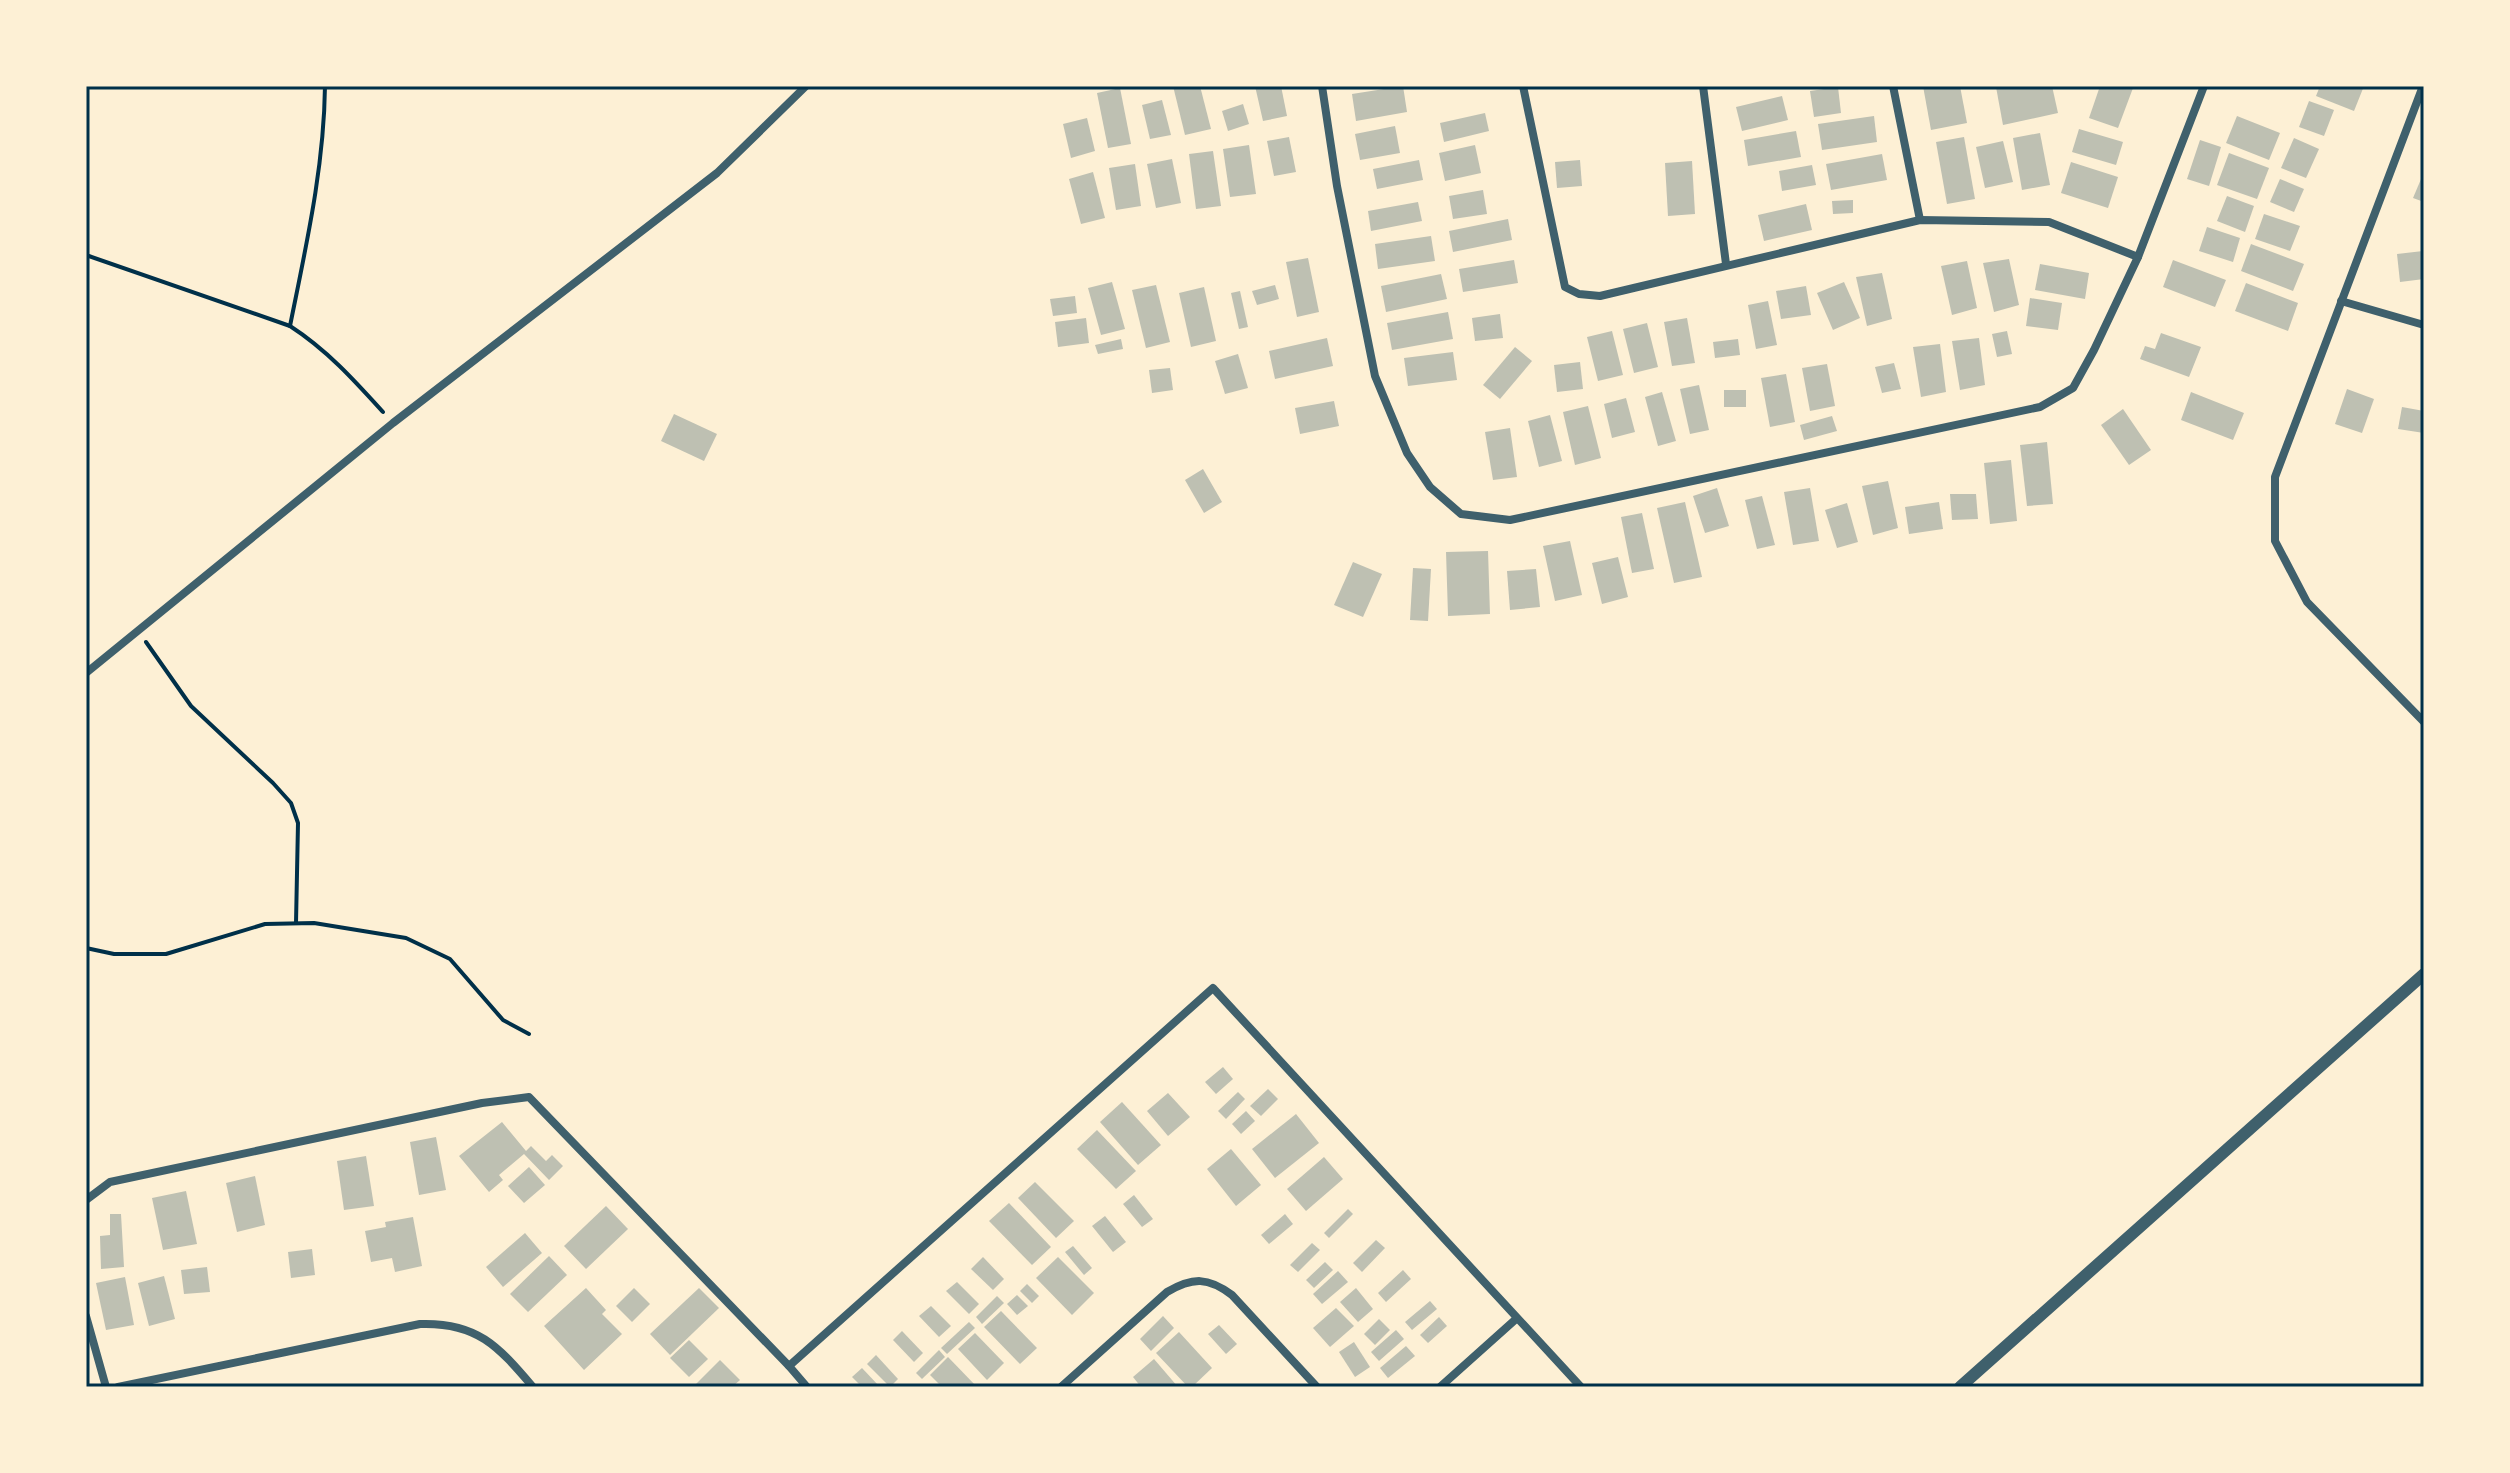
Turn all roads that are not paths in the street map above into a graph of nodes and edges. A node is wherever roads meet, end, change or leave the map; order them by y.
1 (806, 86) edge
2 (1322, 86) edge
3 (1523, 86) edge
4 (1703, 86) edge
5 (1893, 86) edge
6 (2204, 86) edge
7 (2423, 86) edge
8 (1920, 220) junction
9 (2138, 257) junction
10 (1726, 264) junction
11 (2341, 301) junction
12 (2424, 325) edge
13 (86, 673) edge
14 (2424, 722) edge
15 (2424, 974) edge
16 (86, 1200) edge
17 (86, 1316) edge
18 (1516, 1319) junction
19 (789, 1366) junction
20 (106, 1387) edge
21 (118, 1387) edge
22 (533, 1387) edge
23 (807, 1387) edge
24 (1061, 1387) edge
25 (1317, 1387) edge
26 (1440, 1387) edge
27 (1581, 1387) edge
28 (1960, 1387) edge

1 - 13 street
2 - 9 street
3 - 10 street
4 - 10 street
5 - 8 street
6 - 9 street
7 - 11 street
8 - 9 street
8 - 10 street
11 - 12 street
11 - 14 street
15 - 28 street
16 - 19 street
17 - 20 street
18 - 19 street
18 - 26 street
18 - 27 street
19 - 23 street
21 - 22 street
24 - 25 street

